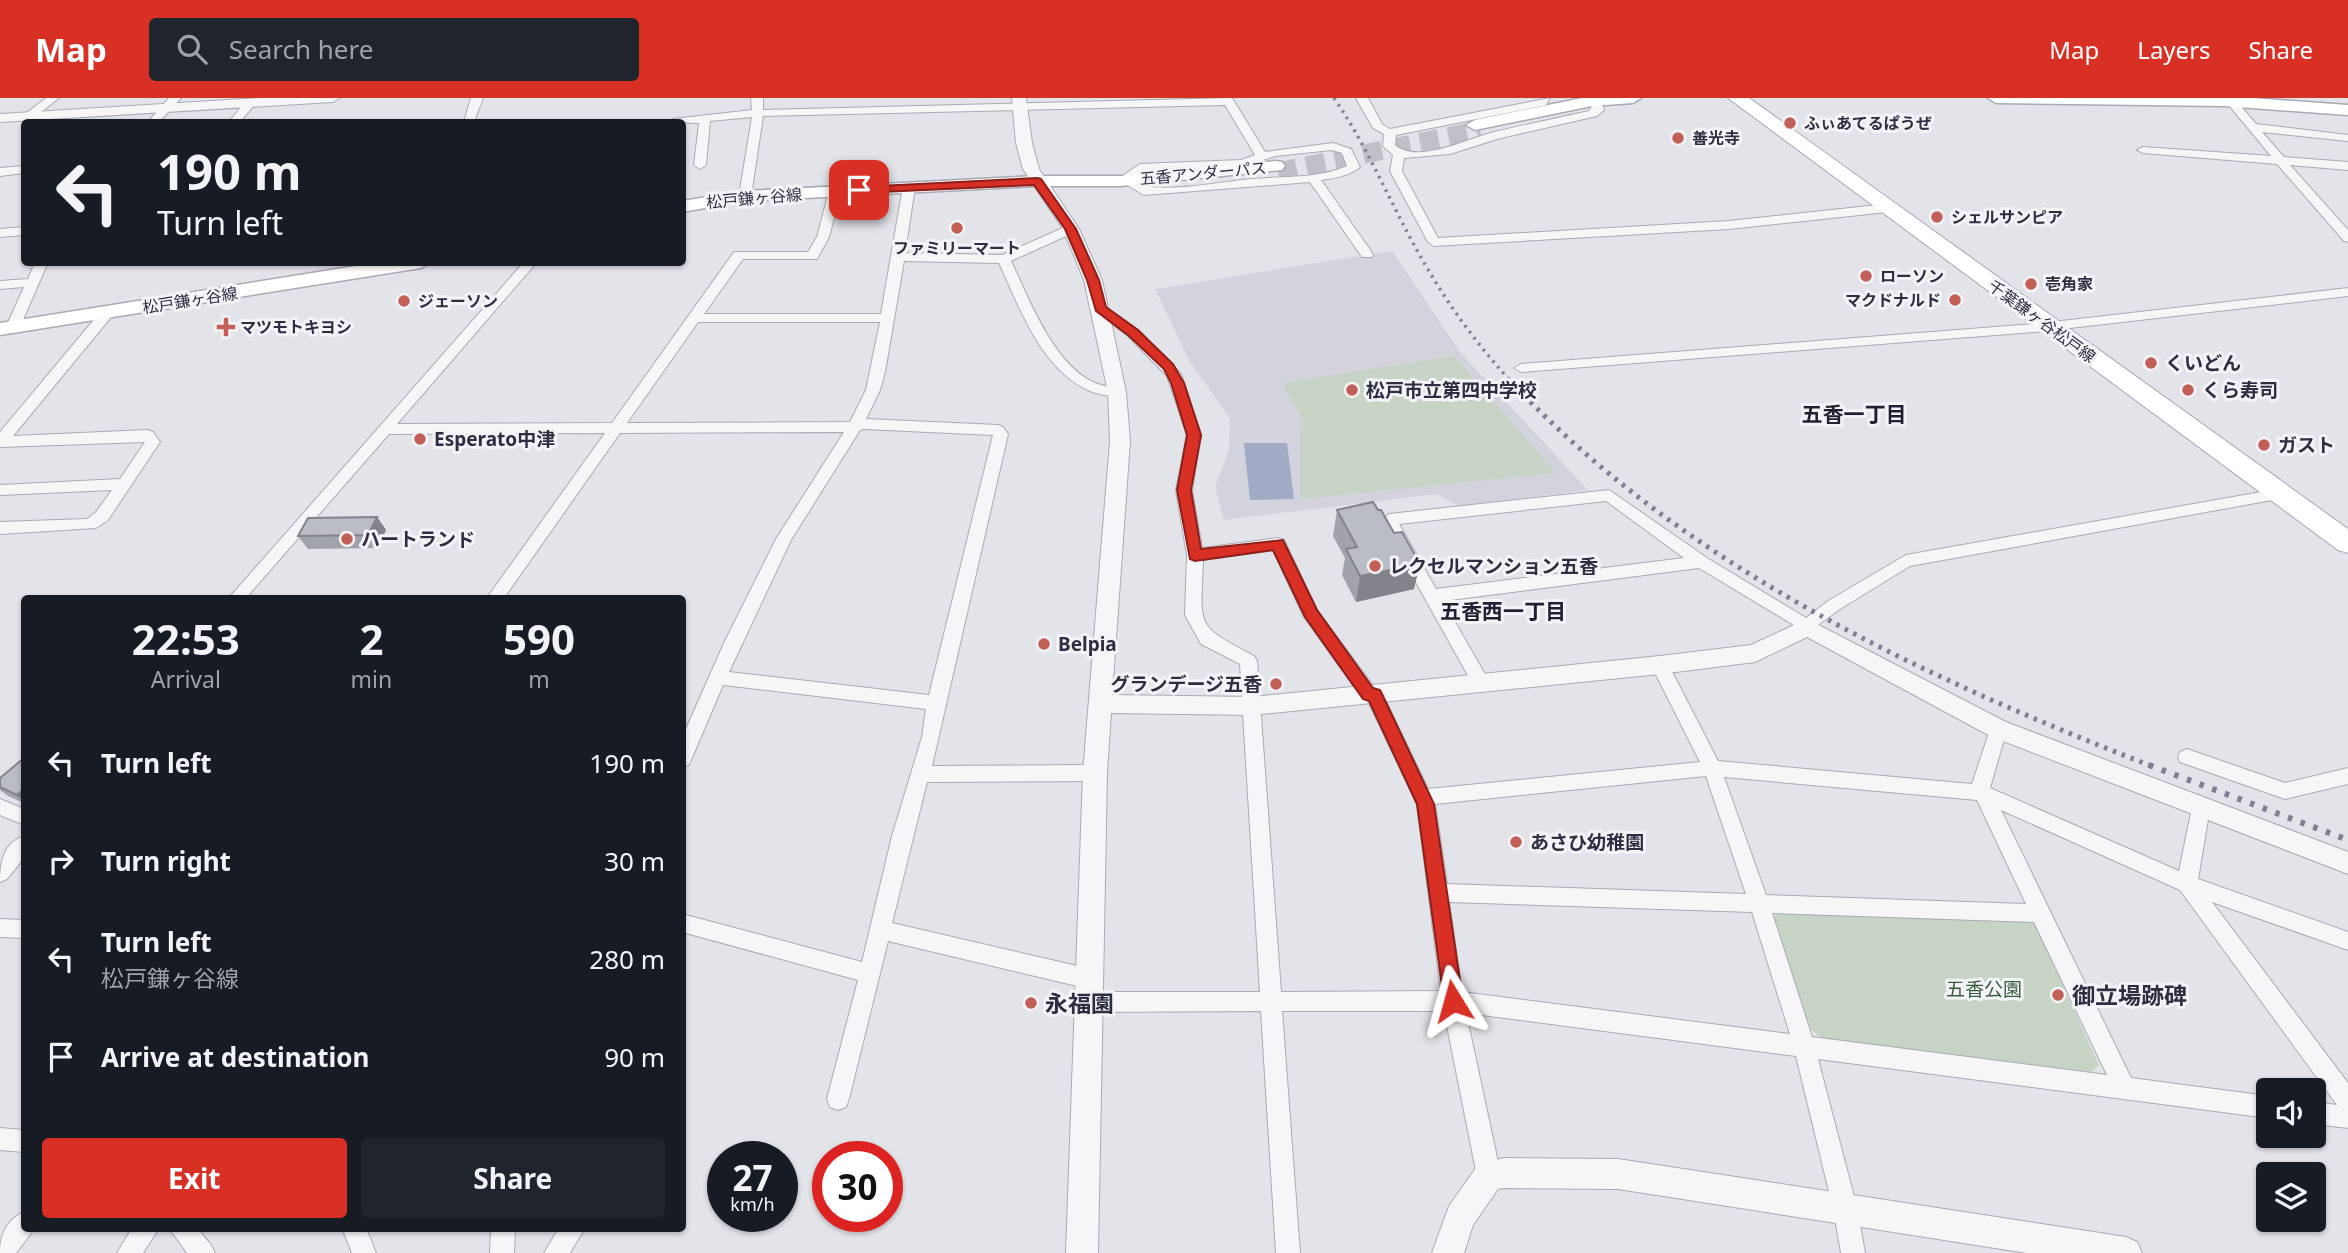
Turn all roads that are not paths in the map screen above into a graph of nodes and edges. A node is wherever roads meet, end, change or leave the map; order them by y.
1 (53, 98) edge
2 (333, 98) edge
3 (477, 98) edge
4 (757, 98) edge
5 (1362, 98) edge
6 (1544, 98) edge
7 (1632, 98) edge
8 (1737, 98) edge
9 (1996, 98) edge
10 (2047, 98) edge
11 (1227, 100) edge
12 (2225, 100) edge
13 (1020, 102) edge
14 (1593, 103) edge
15 (170, 104) edge
16 (249, 104) junction
17 (2348, 110) edge
18 (758, 113) junction
19 (28, 117) junction
20 (0, 118) edge
21 (705, 118) junction
22 (156, 119) edge
23 (236, 119) edge
24 (470, 119) edge
25 (686, 120) edge
26 (1477, 127) tunnel mouth
27 (2252, 127) junction
28 (1390, 133) junction
29 (2348, 138) edge
30 (2143, 150) dead end
31 (1399, 155) junction
32 (2278, 158) junction
33 (700, 165) dead end
34 (1272, 165) junction
35 (2348, 166) edge
36 (21, 170) edge
37 (0, 172) edge
38 (1314, 178) junction
39 (1037, 181) junction
40 (1127, 181) junction
41 (909, 187) junction
42 (835, 191) junction
43 (745, 196) junction
44 (686, 205) edge
45 (1887, 208) junction
46 (1070, 229) junction
47 (21, 232) edge
48 (0, 233) edge
49 (2348, 238) edge
50 (1367, 254) dead end
51 (898, 257) junction
52 (1004, 259) junction
53 (40, 266) edge
54 (384, 266) edge
55 (528, 266) edge
56 (365, 268) edge
57 (33, 282) junction
58 (0, 285) edge
59 (2348, 292) edge
60 (1101, 309) junction
61 (107, 313) junction
62 (694, 318) junction
63 (887, 318) junction
64 (2049, 327) junction
65 (7, 328) edge
66 (1521, 368) dead end
67 (1117, 392) junction
68 (855, 427) junction
69 (617, 428) junction
70 (385, 429) junction
71 (0, 442) edge
72 (124, 484) junction
73 (0, 490) edge
74 (2278, 494) junction
75 (0, 528) edge
76 (2345, 538) edge
77 (1195, 555) junction
78 (1701, 562) junction
79 (240, 595) edge
80 (497, 595) edge
81 (1431, 596) junction
82 (1807, 627) junction
83 (1660, 665) junction
84 (720, 678) junction
85 (1482, 683) junction
86 (1372, 694) junction
87 (936, 703) junction
88 (1100, 704) junction
89 (1253, 706) junction
90 (1998, 729) junction
91 (686, 751) edge
92 (2187, 757) dead end
93 (1712, 768) junction
94 (1095, 773) junction
95 (921, 774) junction
96 (2348, 776) edge
97 (1981, 792) junction
98 (1423, 797) junction
99 (0, 807) edge
100 (2201, 808) junction
101 (21, 816) edge
102 (21, 848) edge
103 (2348, 863) edge
104 (0, 873) edge
105 (2187, 884) junction
106 (1438, 893) junction
107 (1759, 904) junction
108 (2040, 913) junction
109 (686, 924) edge
110 (0, 928) edge
111 (21, 929) edge
112 (881, 930) junction
113 (2348, 941) edge
114 (870, 974) junction
115 (1090, 991) junction
116 (1272, 1000) junction
117 (1453, 1001) junction
118 (1804, 1046) junction
119 (2124, 1087) junction
120 (838, 1099) dead end
121 (2348, 1101) edge
122 (2256, 1105) edge
123 (2326, 1114) edge
124 (2348, 1117) edge
125 (0, 1139) edge
126 (21, 1141) edge
127 (1489, 1177) junction
128 (1845, 1208) junction
129 (21, 1228) edge
130 (144, 1232) edge
131 (185, 1232) edge
132 (356, 1232) edge
133 (502, 1232) edge
134 (570, 1232) edge
135 (1, 1253) edge
136 (130, 1253) edge
137 (203, 1253) edge
138 (364, 1253) edge
139 (502, 1253) edge
140 (556, 1253) edge
141 (1082, 1253) edge
142 (1288, 1253) edge
143 (1448, 1253) edge
144 (1853, 1253) edge
145 (2126, 1253) edge

1 - 19 street
2 - 16 street
3 - 24 street
4 - 18 street
5 - 28 street
6 - 28 street
7 - 14 main road
8 - 45 main road, 千葉鎌ヶ谷松戸線
9 - 10 main road
10 - 12 main road
11 - 13 street
11 - 34 street
12 - 17 main road
12 - 27 street
13 - 18 street
13 - 39 street
14 - 26 main road
14 - 31 street
15 - 16 street
15 - 19 street
15 - 22 street
16 - 23 street
18 - 21 street
18 - 43 street
19 - 20 street
21 - 25 street
21 - 33 street
27 - 29 street
27 - 32 street
28 - 31 street
30 - 32 street
31 - 45 street
32 - 35 street
32 - 49 street
34 - 38 street
34 - 40 main road, 五香アンダーパス
36 - 37 street
38 - 40 street
38 - 50 street
39 - 40 main road, 松戸鎌ヶ谷線
39 - 41 main road, 松戸鎌ヶ谷線
39 - 46 street
41 - 42 main road, 松戸鎌ヶ谷線
41 - 51 street
42 - 43 main road, 松戸鎌ヶ谷線
42 - 62 street
43 - 44 main road, 松戸鎌ヶ谷線
45 - 64 main road, 千葉鎌ヶ谷松戸線
46 - 52 street
46 - 60 street
47 - 48 street
51 - 52 street
51 - 63 street
52 - 67 street
53 - 57 street
54 - 56 main road, 松戸鎌ヶ谷線
55 - 70 street
56 - 61 main road, 松戸鎌ヶ谷線
57 - 58 street
57 - 65 street
59 - 64 street
60 - 67 street
60 - 77 street
61 - 65 main road, 松戸鎌ヶ谷線
61 - 71 street
62 - 63 street
62 - 69 street
63 - 68 street
64 - 66 street
64 - 74 main road, 千葉鎌ヶ谷松戸線
67 - 88 street
68 - 69 street
68 - 84 street
68 - 87 street
69 - 70 street
69 - 80 street
70 - 79 street
71 - 72 street
72 - 73 street
72 - 75 street
74 - 76 main road, 千葉鎌ヶ谷松戸線
74 - 82 street
77 - 86 street
77 - 89 street
78 - 81 street
78 - 81 street
78 - 82 street
81 - 85 street
82 - 83 street
82 - 90 street
83 - 85 street
83 - 93 street
84 - 87 street
84 - 91 street
85 - 86 street
86 - 89 street
86 - 98 street
87 - 95 street
88 - 89 street
88 - 94 street
89 - 116 street
90 - 97 street
90 - 100 street
92 - 96 street
93 - 97 street
93 - 98 street
93 - 107 street
94 - 95 street
94 - 115 street
95 - 112 street
97 - 105 street
97 - 108 street
98 - 106 street
99 - 101 street
100 - 103 street
100 - 105 street
102 - 104 street
105 - 113 street
105 - 121 street
106 - 107 street
106 - 117 street
107 - 108 street
107 - 118 street
108 - 119 street
109 - 114 street
110 - 111 street
112 - 114 street
112 - 115 street
114 - 120 street
115 - 116 street
115 - 141 street
116 - 117 street
116 - 142 street
117 - 118 street
117 - 127 street
118 - 119 street
118 - 128 street
119 - 122 street
123 - 124 street
125 - 126 street
127 - 128 street
127 - 143 street
128 - 144 street
128 - 145 street
129 - 135 street
130 - 136 street
131 - 137 street
132 - 138 street
133 - 139 street
134 - 140 street

